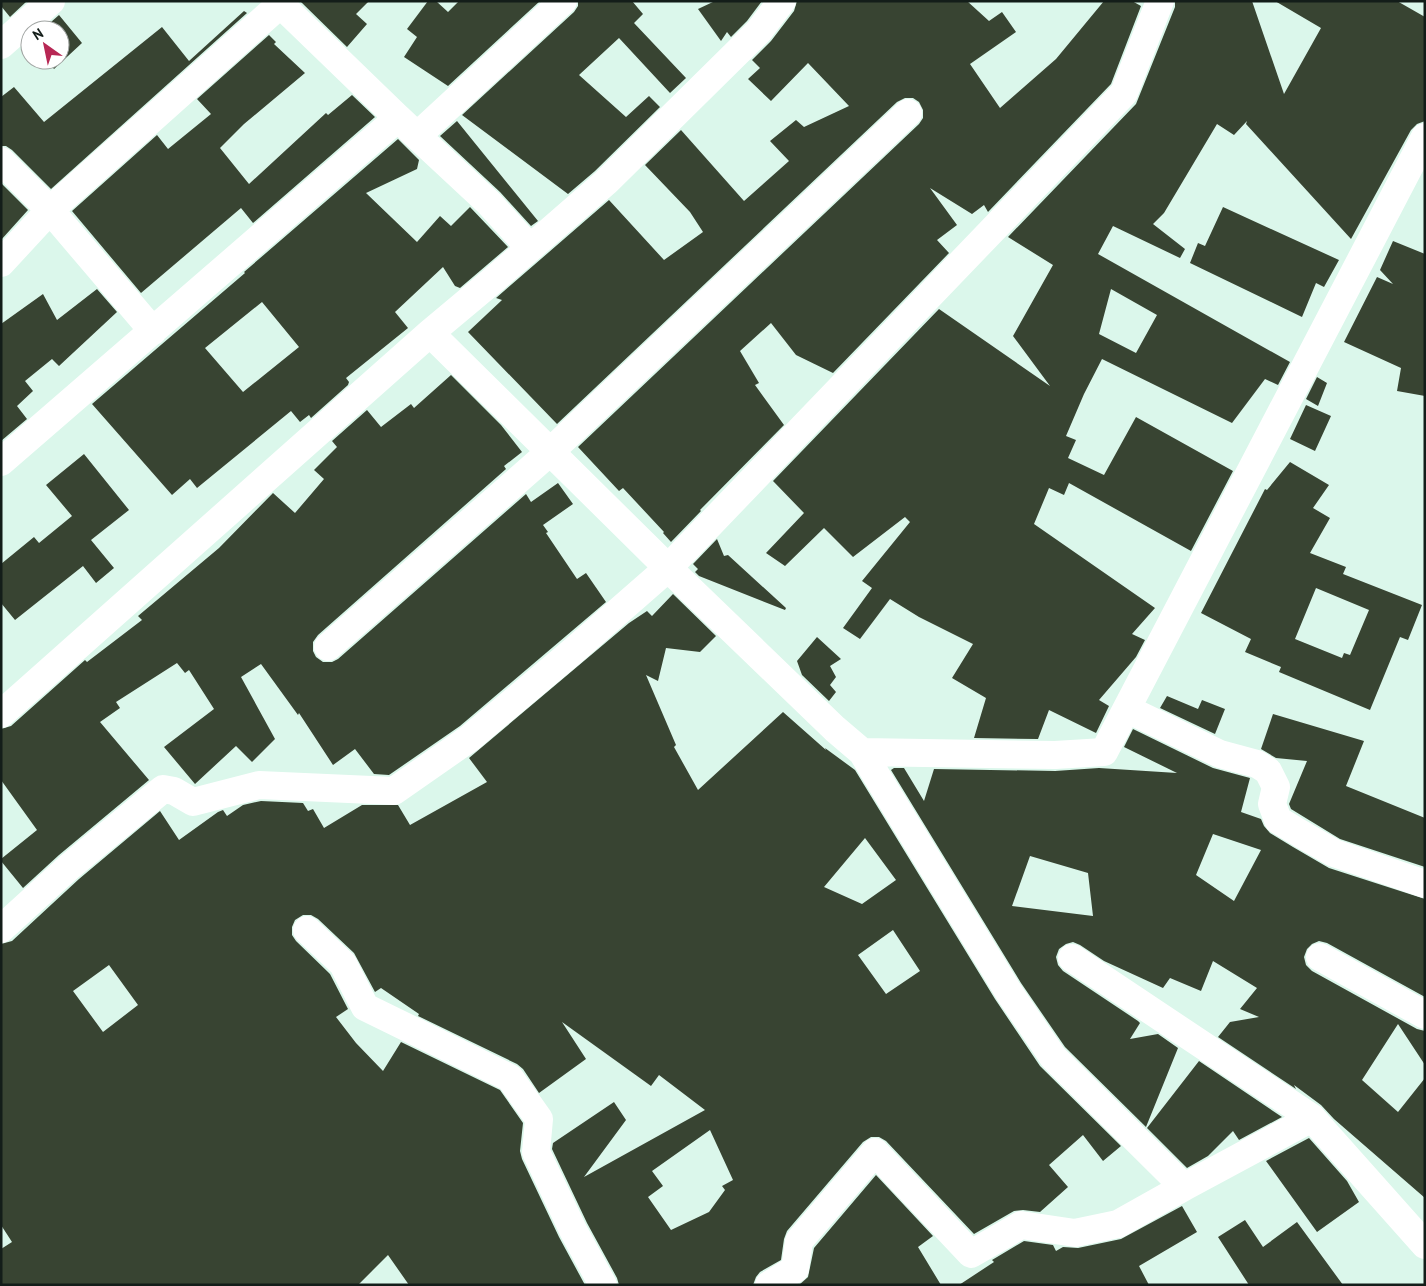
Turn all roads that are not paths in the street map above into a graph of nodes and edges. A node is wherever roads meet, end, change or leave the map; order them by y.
1 (52, 1) edge
2 (563, 1) edge
3 (782, 1) edge
4 (1160, 1) edge
5 (280, 2) edge
6 (1, 45) edge
7 (908, 113) dead end
8 (407, 127) junction
9 (1425, 137) edge
10 (1, 161) edge
11 (50, 210) junction
12 (530, 248) junction
13 (1, 263) edge
14 (153, 331) junction
15 (430, 333) junction
16 (551, 451) junction
17 (1, 462) edge
18 (668, 568) junction
19 (328, 647) dead end
20 (1127, 708) junction
21 (1, 714) edge
22 (862, 752) junction
23 (1425, 884) edge
24 (1, 929) edge
25 (307, 930) dead end
26 (1320, 957) dead end
27 (1072, 958) dead end
28 (1425, 1015) edge
29 (1312, 1118) junction
30 (1184, 1187) junction
31 (1425, 1245) edge
32 (603, 1285) edge
33 (769, 1285) edge

1 - 6 street
2 - 8 street
3 - 12 street
4 - 18 street
5 - 8 street
5 - 11 street
7 - 16 street
8 - 12 street
8 - 14 street
9 - 20 street
10 - 11 street
11 - 13 street
11 - 14 street
12 - 15 street
14 - 17 street
15 - 16 street
15 - 21 street
16 - 18 street
16 - 19 street
18 - 22 street
18 - 24 street
20 - 22 street
20 - 23 street
22 - 30 street
25 - 32 street
26 - 28 street
27 - 29 street
29 - 30 street
29 - 31 street
30 - 33 street

